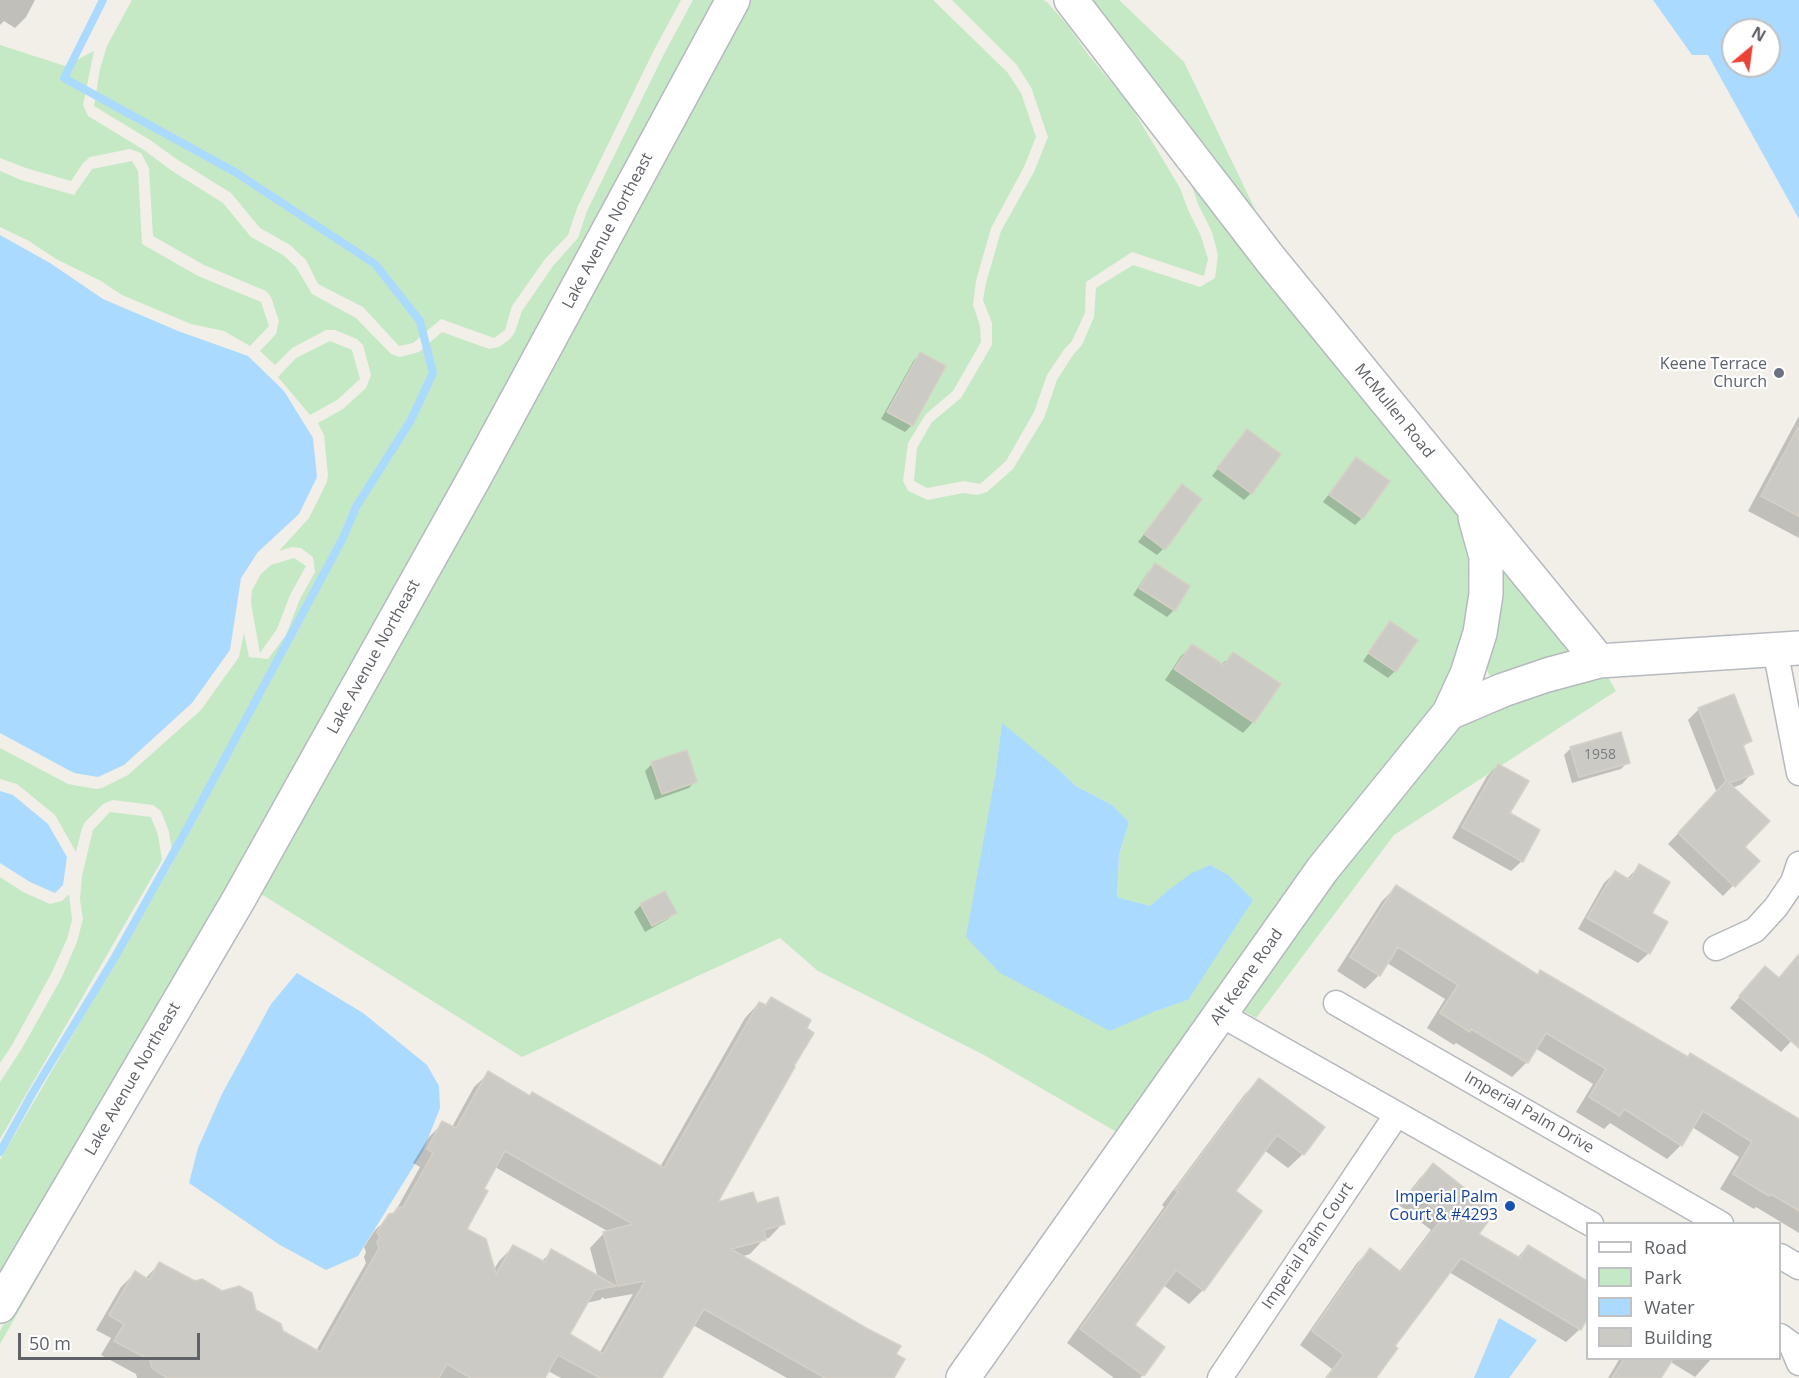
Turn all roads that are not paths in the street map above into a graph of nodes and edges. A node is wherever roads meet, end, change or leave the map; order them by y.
1 (733, 0) edge
2 (1071, 0) edge
3 (1472, 507) junction
4 (1787, 648) edge
5 (1599, 661) junction
6 (1449, 712) junction
7 (1799, 773) edge
8 (1799, 864) edge
9 (1716, 948) dead end
10 (1336, 1003) dead end
11 (1220, 1014) junction
12 (1397, 1114) junction
13 (1587, 1222) edge
14 (1718, 1222) edge
15 (1781, 1257) edge
16 (1799, 1267) edge
17 (0, 1306) edge
18 (1781, 1337) edge
19 (1799, 1363) edge
20 (963, 1378) edge
21 (1220, 1378) edge

1 - 17 street, Lake Avenue Northeast
2 - 3 street, McMullen Road
3 - 5 street, McMullen Road
3 - 6 street
4 - 5 street
4 - 7 street
5 - 6 street, Alt Keene Road
6 - 11 street, Alt Keene Road
8 - 9 street
10 - 14 street, Imperial Palm Drive
11 - 12 street
11 - 20 street, Alt Keene Road
12 - 13 street
12 - 21 street, Imperial Palm Court
15 - 16 street
18 - 19 street

